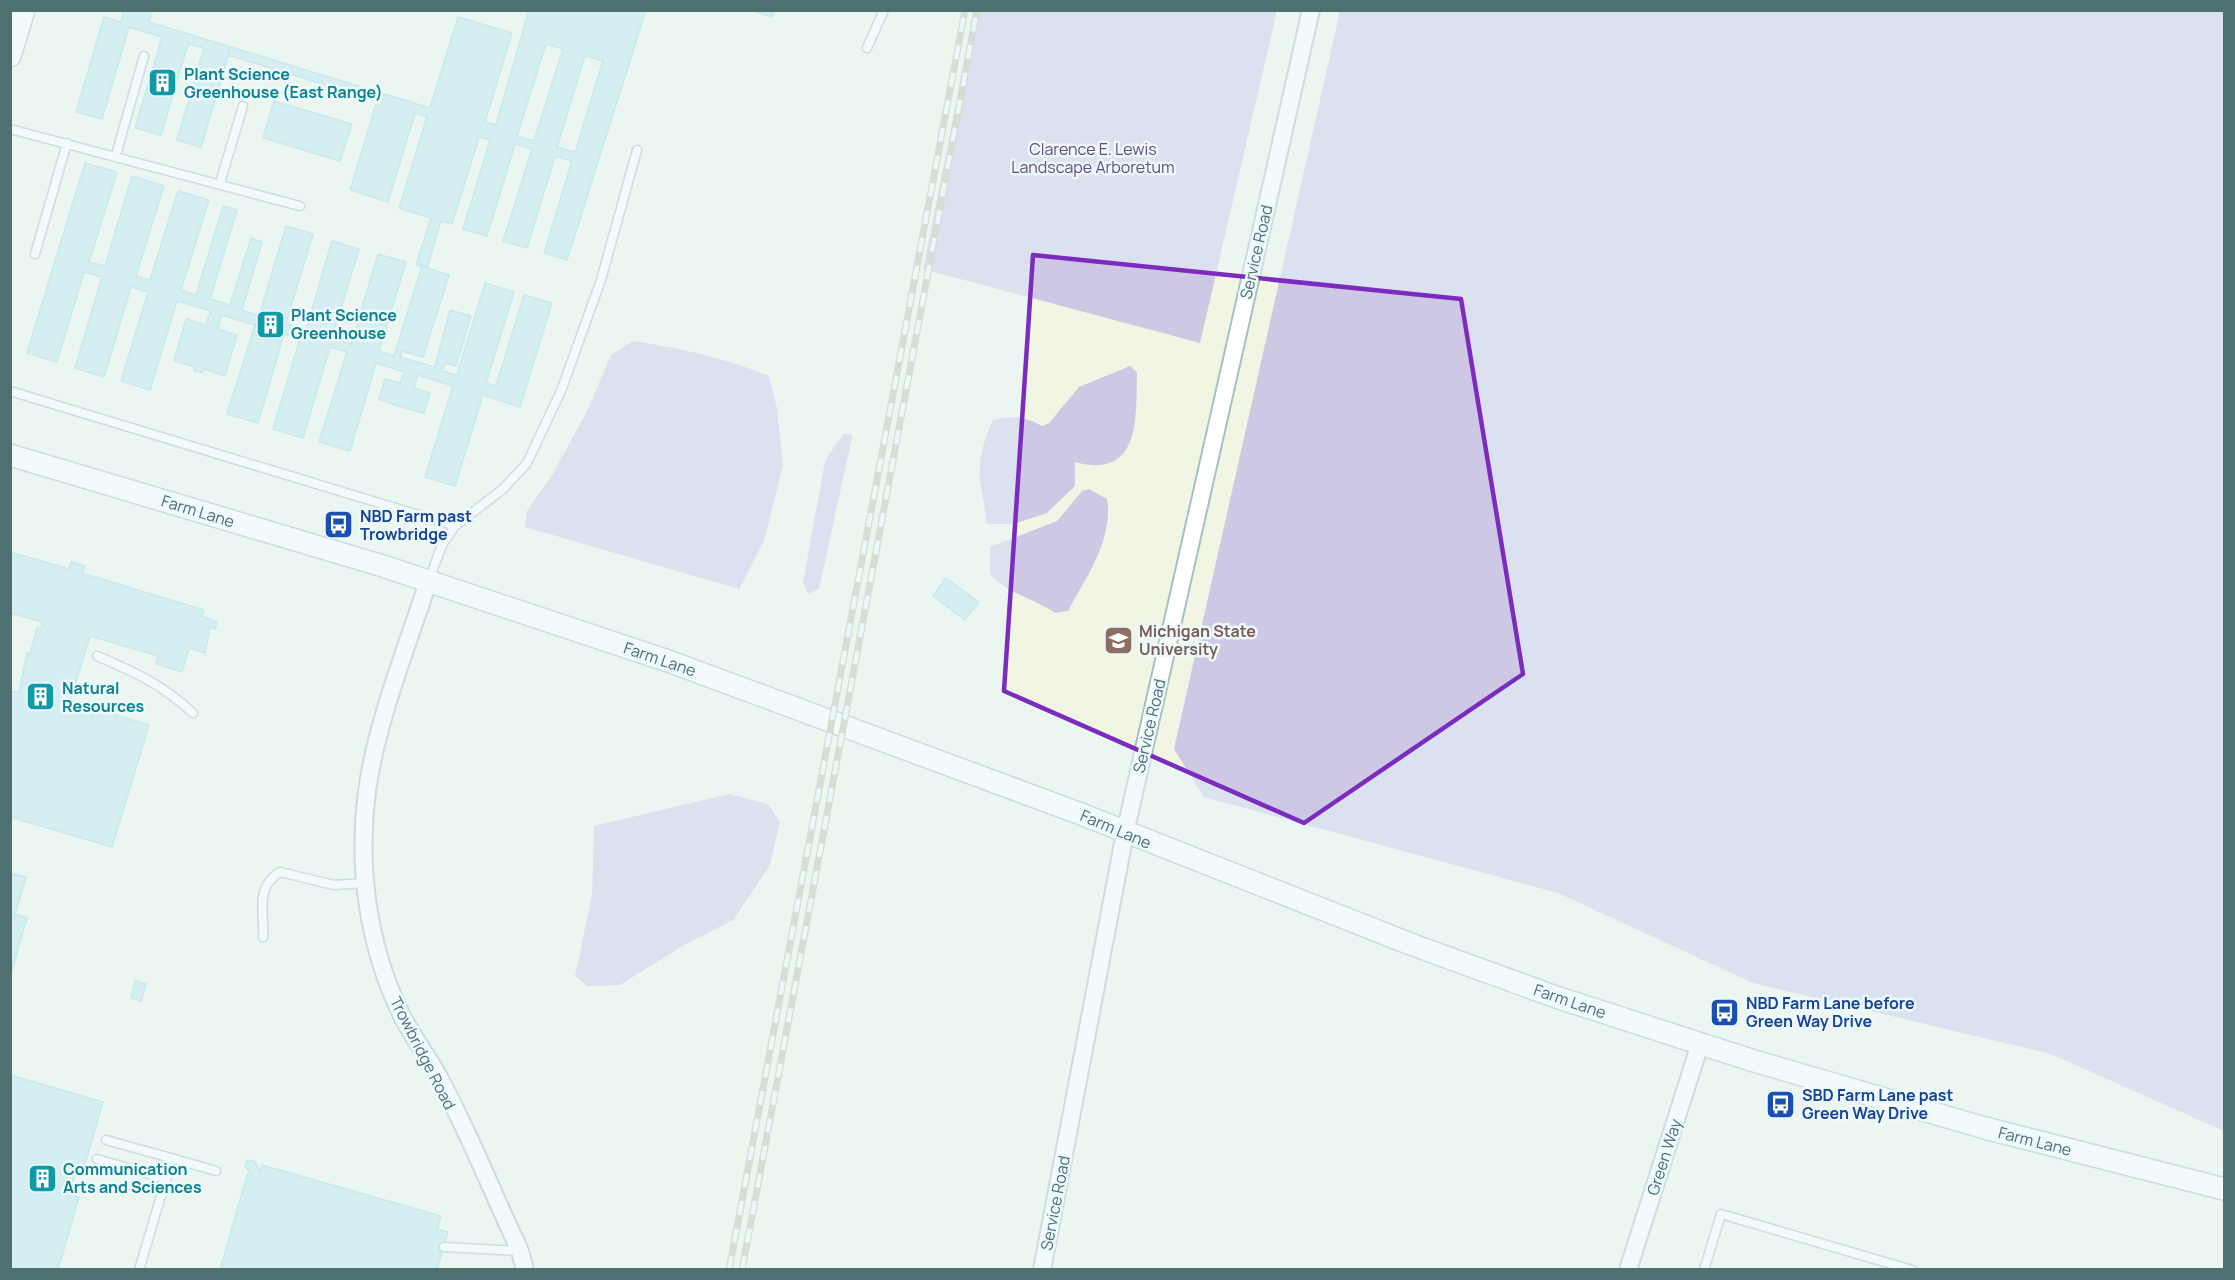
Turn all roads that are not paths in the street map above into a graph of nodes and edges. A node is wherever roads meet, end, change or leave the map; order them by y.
1 (24, 10) edge
2 (884, 10) edge
3 (1311, 10) edge
4 (867, 48) dead end
5 (10, 56) edge
6 (144, 56) dead end
7 (243, 106) dead end
8 (10, 129) edge
9 (67, 143) junction
10 (637, 150) dead end
11 (116, 155) junction
12 (220, 183) junction
13 (300, 206) dead end
14 (35, 254) dead end
15 (10, 391) edge
16 (10, 455) edge
17 (454, 526) junction
18 (428, 582) junction
19 (97, 656) dead end
20 (193, 713) dead end
21 (1125, 833) junction
22 (365, 883) junction
23 (263, 937) dead end
24 (1700, 1044) junction
25 (106, 1140) dead end
26 (171, 1158) junction
27 (98, 1159) dead end
28 (216, 1171) dead end
29 (166, 1179) junction
30 (2224, 1189) edge
31 (444, 1247) dead end
32 (520, 1251) junction
33 (140, 1269) edge
34 (525, 1269) edge
35 (1042, 1269) edge
36 (1628, 1269) edge
37 (1704, 1269) edge
38 (1912, 1269) edge

1 - 5 street
2 - 4 lane
3 - 21 street, Service Road
6 - 11 lane
7 - 12 lane
8 - 9 lane
9 - 11 lane
9 - 14 lane
10 - 17 lane
11 - 12 lane
12 - 13 lane
15 - 17 lane
16 - 18 street, Farm Lane
17 - 18 lane
18 - 21 street, Farm Lane
18 - 22 street, Trowbridge Road
19 - 20 lane
21 - 24 street, Farm Lane
21 - 35 street, Service Road
22 - 23 lane
22 - 32 street, Trowbridge Road
24 - 30 street, Farm Lane
24 - 36 street, Green Way
25 - 26 lane
26 - 28 lane
26 - 29 lane
27 - 29 lane
29 - 33 lane
31 - 32 lane
32 - 34 street, Trowbridge Road
37 - 38 lane

